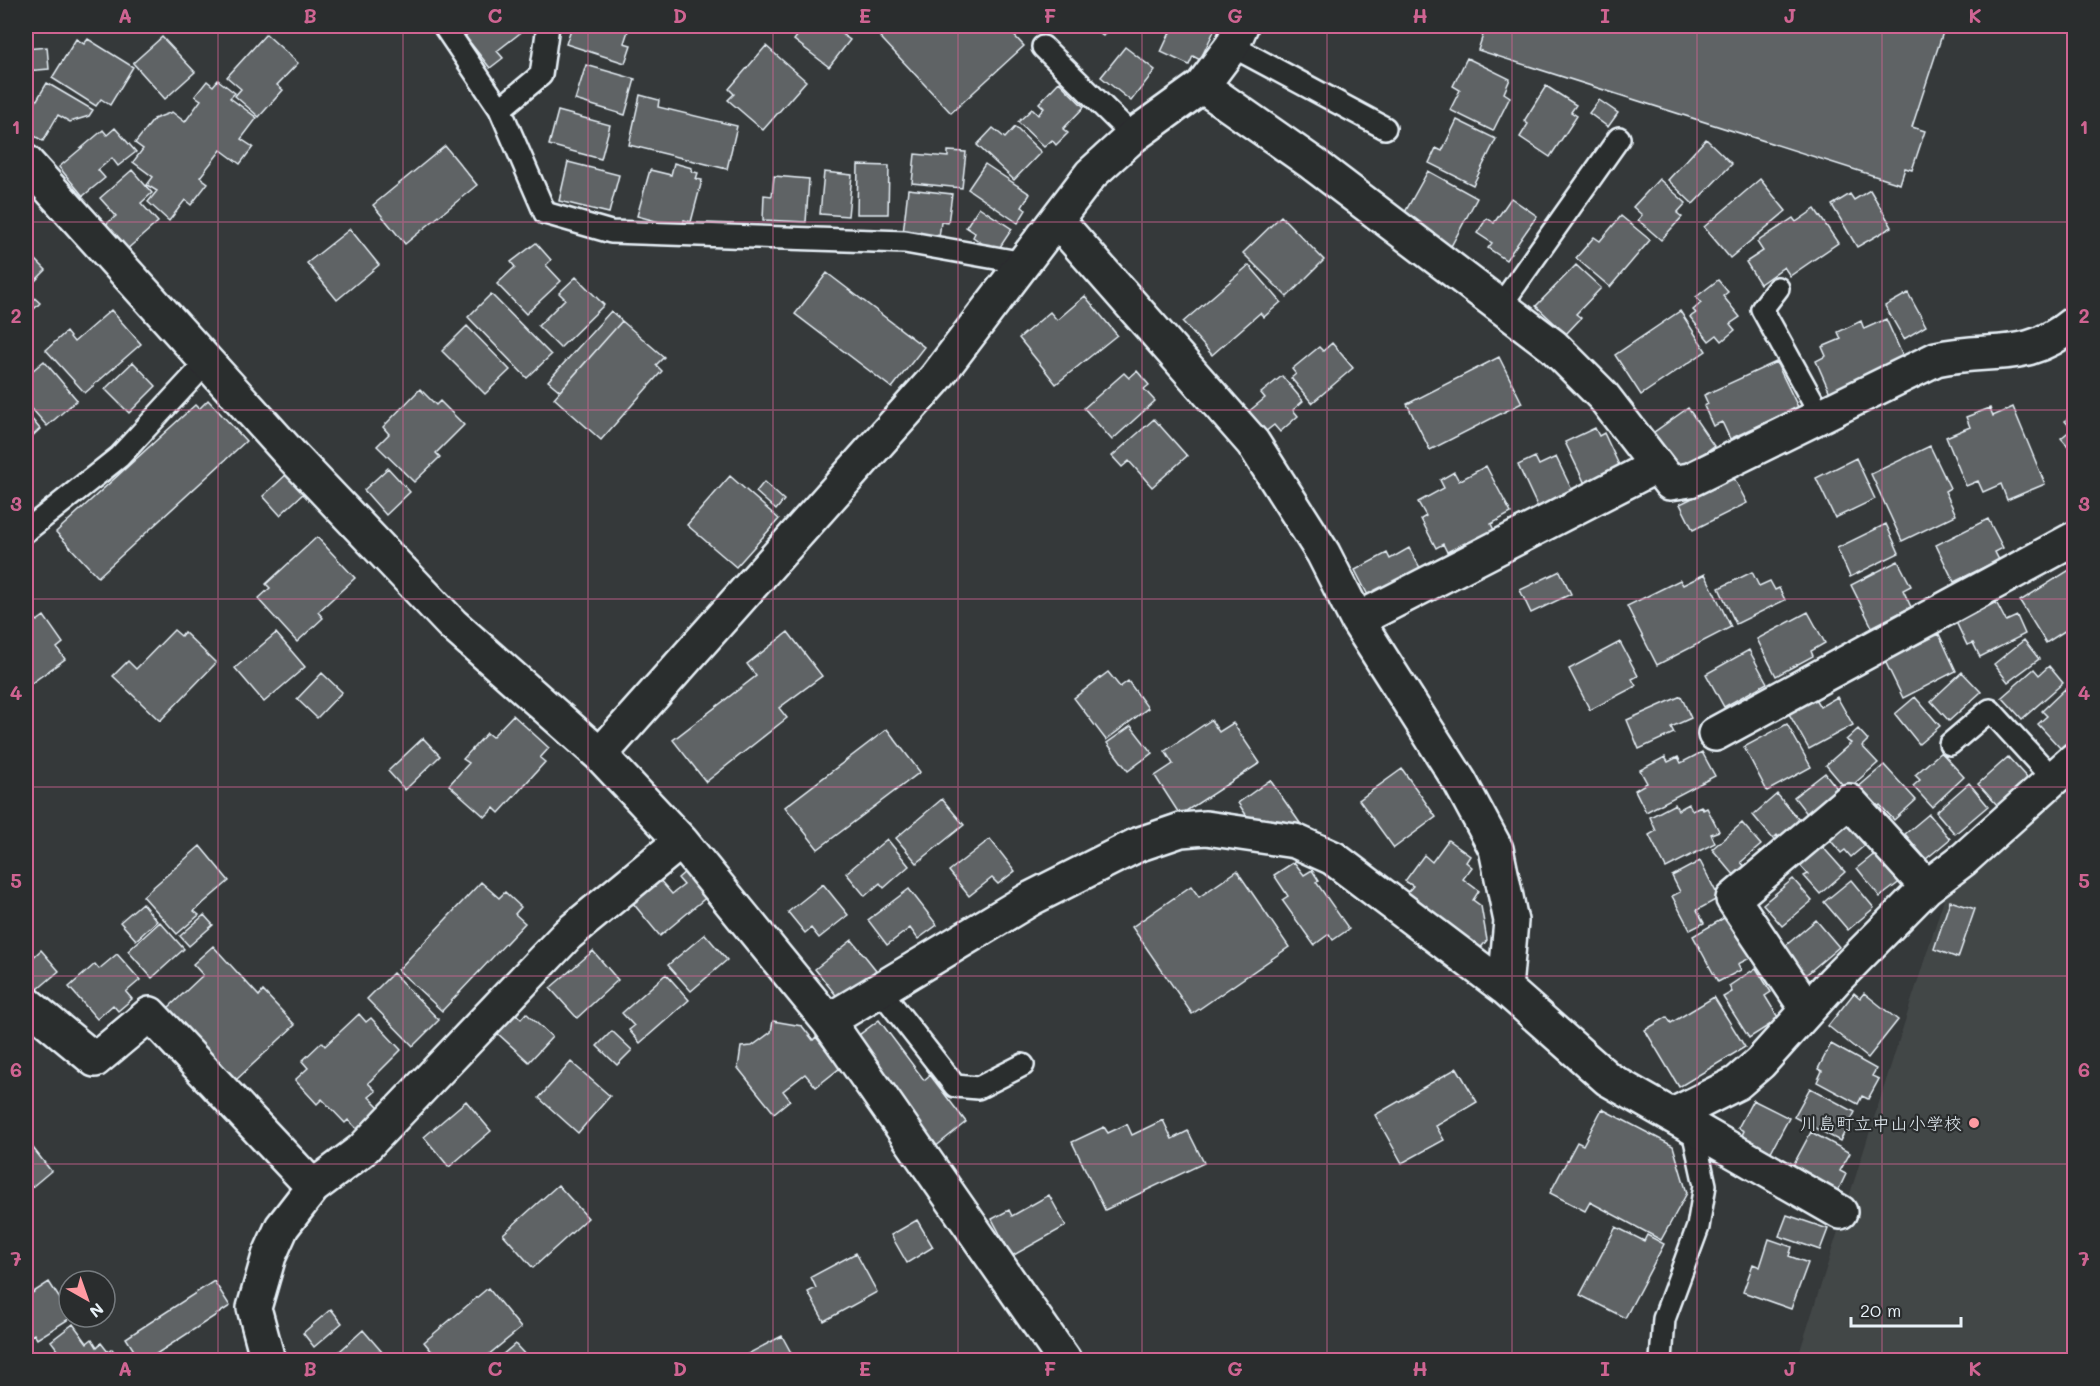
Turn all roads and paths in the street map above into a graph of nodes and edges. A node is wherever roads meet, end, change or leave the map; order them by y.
1 (444, 26) edge
2 (548, 26) edge
3 (1236, 36) edge
4 (1043, 47) dead end
5 (1202, 86) junction
6 (500, 109) junction
7 (1385, 128) dead end
8 (1133, 136) junction
9 (1619, 138) dead end
10 (29, 173) edge
11 (1057, 220) junction
12 (1024, 263) junction
13 (1778, 288) dead end
14 (1501, 305) junction
15 (2074, 323) edge
16 (206, 363) junction
17 (1821, 416) junction
18 (1656, 466) junction
19 (26, 531) edge
20 (2074, 538) edge
21 (1357, 620) junction
22 (1715, 734) dead end
23 (1950, 744) dead end
24 (600, 755) junction
25 (2064, 770) edge
26 (681, 841) junction
27 (1927, 887) junction
28 (1505, 988) junction
29 (880, 990) junction
30 (26, 1003) edge
31 (1807, 1010) junction
32 (828, 1022) junction
33 (1023, 1065) dead end
34 (1683, 1120) junction
35 (313, 1187) junction
36 (1840, 1212) dead end
37 (268, 1360) edge
38 (1064, 1360) edge
39 (1661, 1360) edge

1 - 6 lane
2 - 6 lane
3 - 5 street
3 - 7 lane
4 - 8 lane
5 - 8 street
5 - 14 street
6 - 12 lane
8 - 11 street
9 - 14 lane
10 - 16 street
11 - 12 street
11 - 21 street
12 - 24 street
13 - 17 lane
14 - 18 street
15 - 17 street
16 - 19 lane
16 - 24 street
17 - 18 street
18 - 21 street
20 - 22 street
21 - 28 street
23 - 25 lane
24 - 26 street
25 - 27 street
26 - 32 street
26 - 35 street
27 - 31 street
27 - 31 street
28 - 29 street
28 - 34 street
29 - 32 street
29 - 33 lane
30 - 35 street
31 - 34 street
32 - 38 street
34 - 36 street
34 - 39 lane
35 - 37 street

